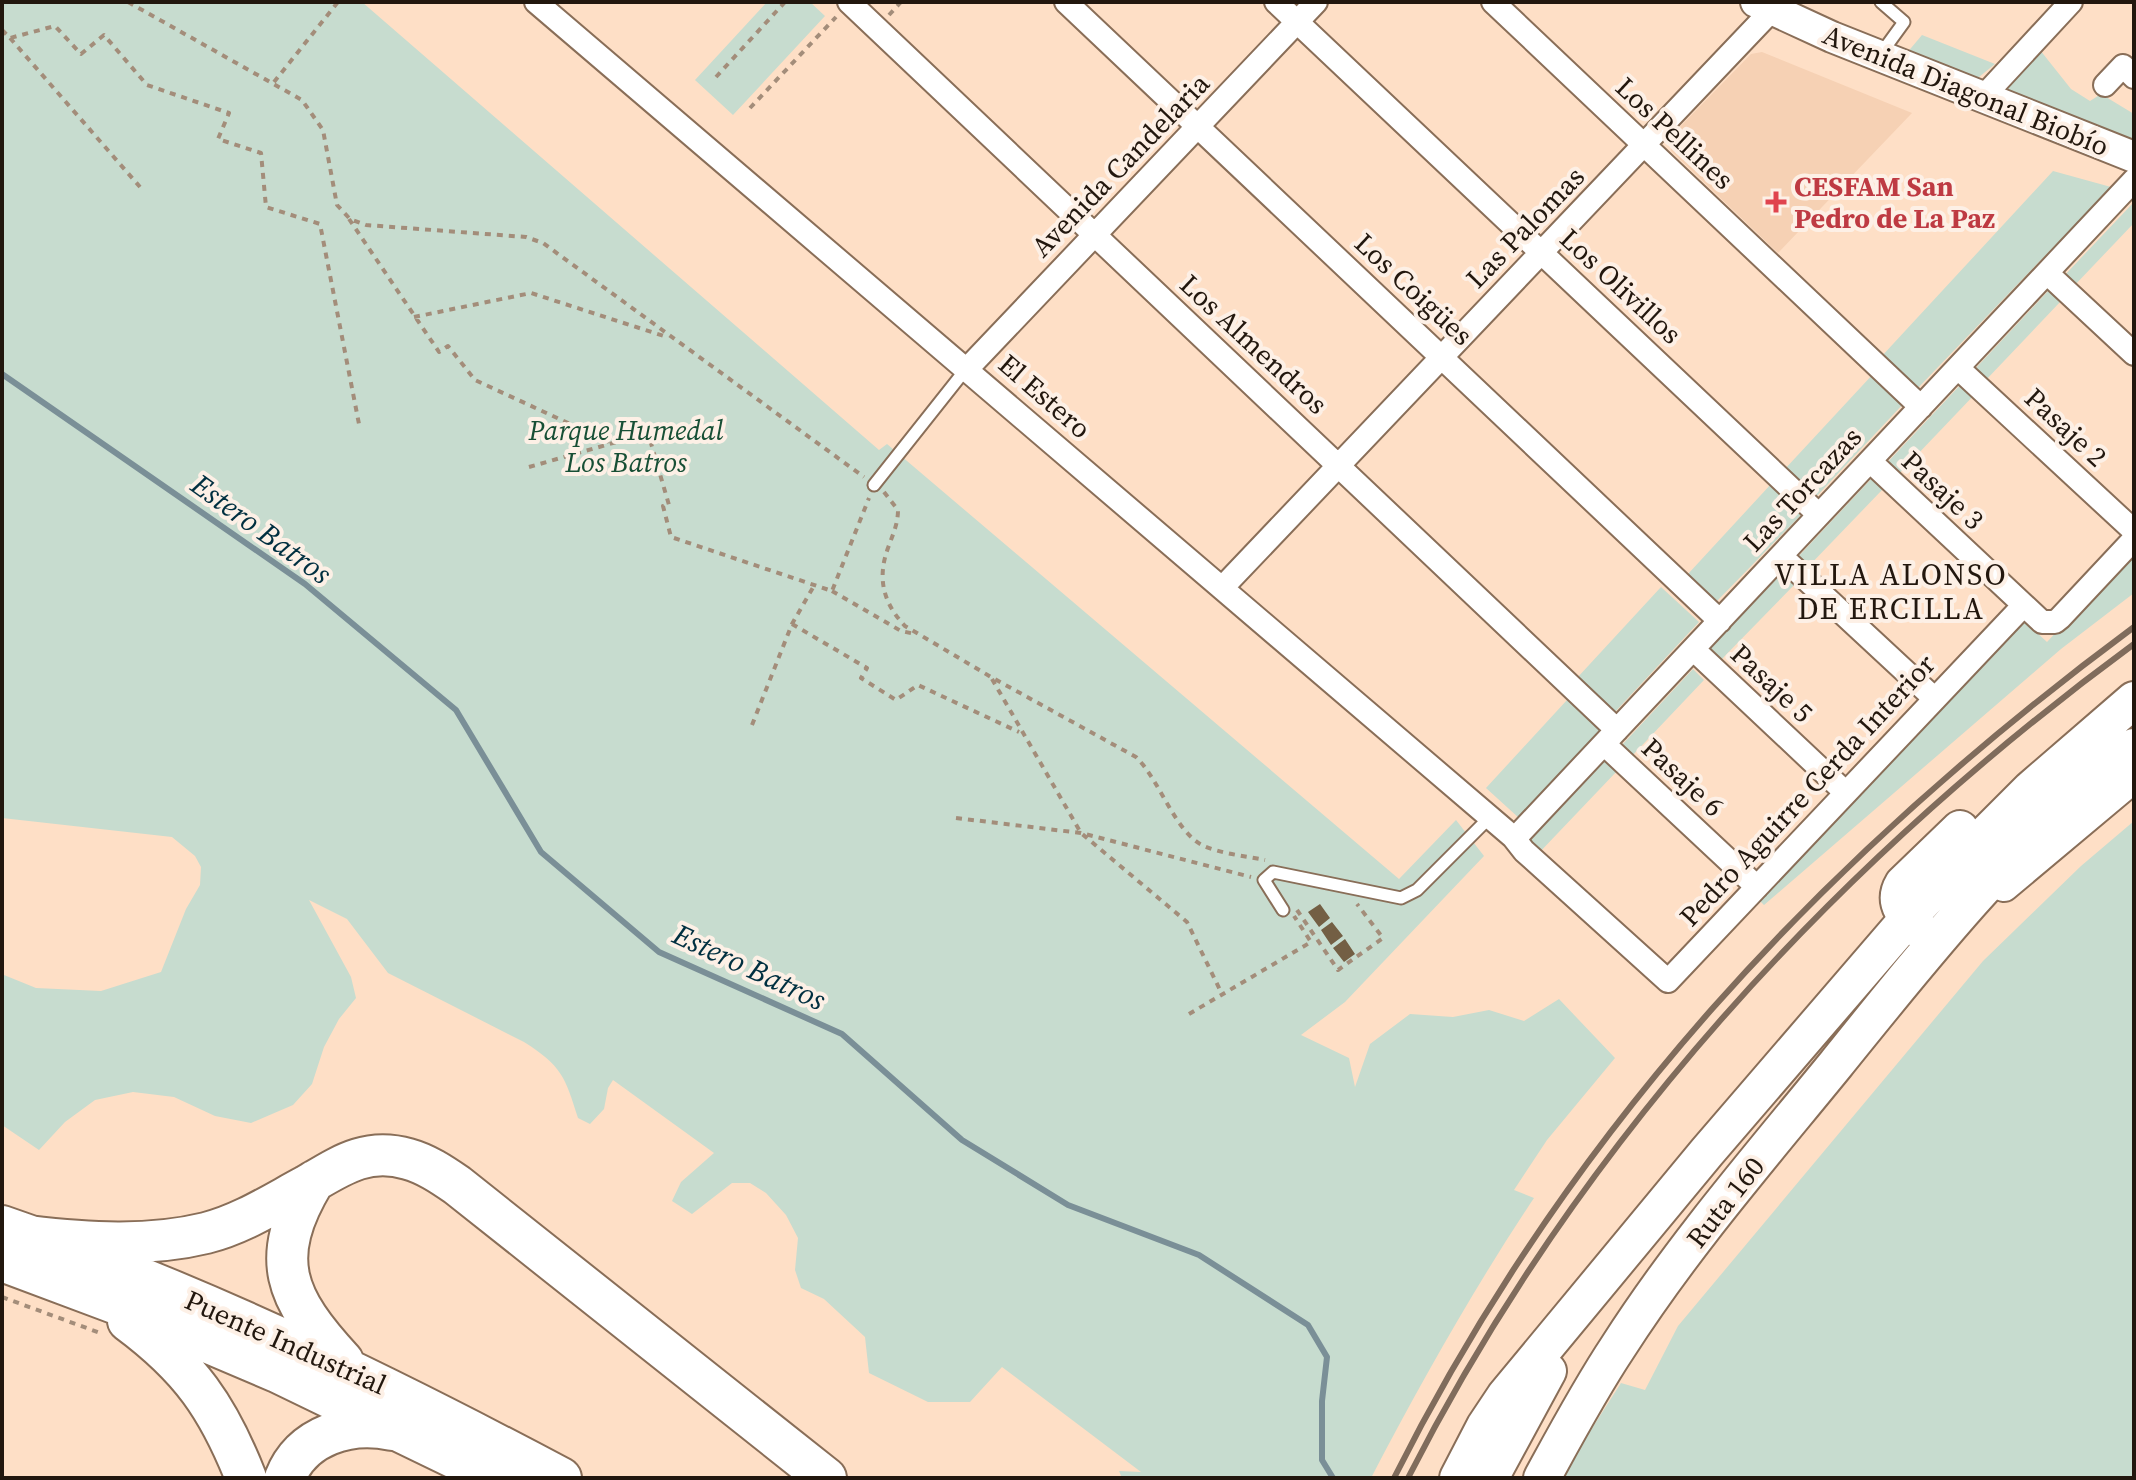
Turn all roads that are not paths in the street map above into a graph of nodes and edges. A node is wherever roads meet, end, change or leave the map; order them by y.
1 (536, 2) edge
2 (849, 2) edge
3 (1066, 2) edge
4 (1276, 2) edge
5 (1316, 2) edge
6 (1493, 2) edge
7 (1881, 2) edge
8 (2071, 2) edge
9 (1778, 8) edge
10 (1297, 22) junction
11 (1879, 55) junction
12 (2134, 77) edge
13 (2105, 85) dead end
14 (1983, 97) junction
15 (1198, 126) junction
16 (1644, 145) junction
17 (2134, 157) edge
18 (2134, 180) edge
19 (1094, 235) junction
20 (1541, 253) junction
21 (2047, 273) junction
22 (2134, 354) edge
23 (1442, 358) junction
24 (1958, 368) junction
25 (967, 369) junction
26 (1921, 407) junction
27 (1870, 461) junction
28 (1339, 466) junction
29 (874, 485) road end
30 (1819, 515) junction
31 (2134, 531) edge
32 (2134, 539) edge
33 (1781, 556) junction
34 (1222, 588) junction
35 (2023, 606) junction
36 (1720, 621) junction
37 (1693, 649) junction
38 (1935, 699) junction
39 (2127, 706) edge
40 (1610, 737) junction
41 (2134, 747) edge
42 (2134, 777) edge
43 (1846, 793) junction
44 (1489, 818) junction
45 (1513, 837) junction
46 (1757, 887) junction
47 (1283, 910) dead end
48 (1908, 919) junction
49 (1934, 943) junction
50 (1668, 981) joint
51 (314, 1181) junction
52 (1644, 1231) junction
53 (11, 1241) edge
54 (85, 1292) junction
55 (351, 1369) junction
56 (401, 1431) junction
57 (246, 1478) edge
58 (285, 1478) edge
59 (496, 1478) edge
60 (561, 1478) edge
61 (826, 1478) edge
62 (1458, 1478) edge
63 (1490, 1478) edge
64 (1542, 1478) edge

1 - 25 street, El Estero
2 - 19 street, Los Almendros
3 - 15 street, Los Coigües
4 - 10 street, Los Olivillos
5 - 10 street, Avenida Candelaria
6 - 16 street, Los Pellines
7 - 11 lane
8 - 14 street
9 - 11 main road, Avenida Diagonal Biobío
9 - 16 street, Las Palomas
10 - 15 street, Avenida Candelaria
10 - 20 street, Los Olivillos
11 - 14 main road, Avenida Diagonal Biobío
12 - 13 street
14 - 17 main road, Avenida Diagonal Biobío
15 - 19 street, Avenida Candelaria
15 - 23 street, Los Coigües
16 - 20 street, Las Palomas
16 - 26 street, Los Pellines
18 - 21 street, Las Torcazas
19 - 25 street, Avenida Candelaria
19 - 28 street, Los Almendros
20 - 23 street, Las Palomas
20 - 30 street, Los Olivillos
21 - 22 street
21 - 24 street, Las Torcazas
23 - 28 street, Las Palomas
23 - 36 street, Los Coigües
24 - 26 street, Las Torcazas
24 - 31 street, Pasaje 2
25 - 29 lane
25 - 34 street, El Estero
26 - 27 street, Las Torcazas
27 - 30 street, Las Torcazas
27 - 35 street, Pasaje 3
28 - 34 street, Las Palomas
28 - 40 street, Los Almendros
30 - 33 street, Las Torcazas
32 - 35 street, Pasaje 3
33 - 36 street, Las Torcazas
33 - 38 street
34 - 44 street, El Estero
35 - 38 street, Pedro Aguirre Cerda Interior
36 - 37 street, Las Torcazas
37 - 40 street, Las Torcazas
37 - 43 street, Pasaje 5
38 - 43 street, Pedro Aguirre Cerda Interior
39 - 48 highway, Ruta 160
40 - 45 street, Las Torcazas
40 - 46 street, Pasaje 6
41 - 49 highway, Ruta 160
42 - 49 main road
43 - 46 street, Pedro Aguirre Cerda Interior
44 - 45 street, El Estero
44 - 47 lane
45 - 50 street, El Estero
46 - 50 street, Pedro Aguirre Cerda Interior
48 - 49 highway
48 - 52 highway, Ruta 160
49 - 64 highway, Ruta 160
51 - 53 highway
51 - 55 highway
51 - 61 highway
52 - 62 highway, Ruta 160
52 - 63 highway, Ruta 160
53 - 54 highway, Puente Industrial
53 - 55 highway, Puente Industrial
54 - 56 highway, Puente Industrial
54 - 57 highway
55 - 60 highway, Puente Industrial
56 - 58 highway
56 - 59 highway, Puente Industrial

